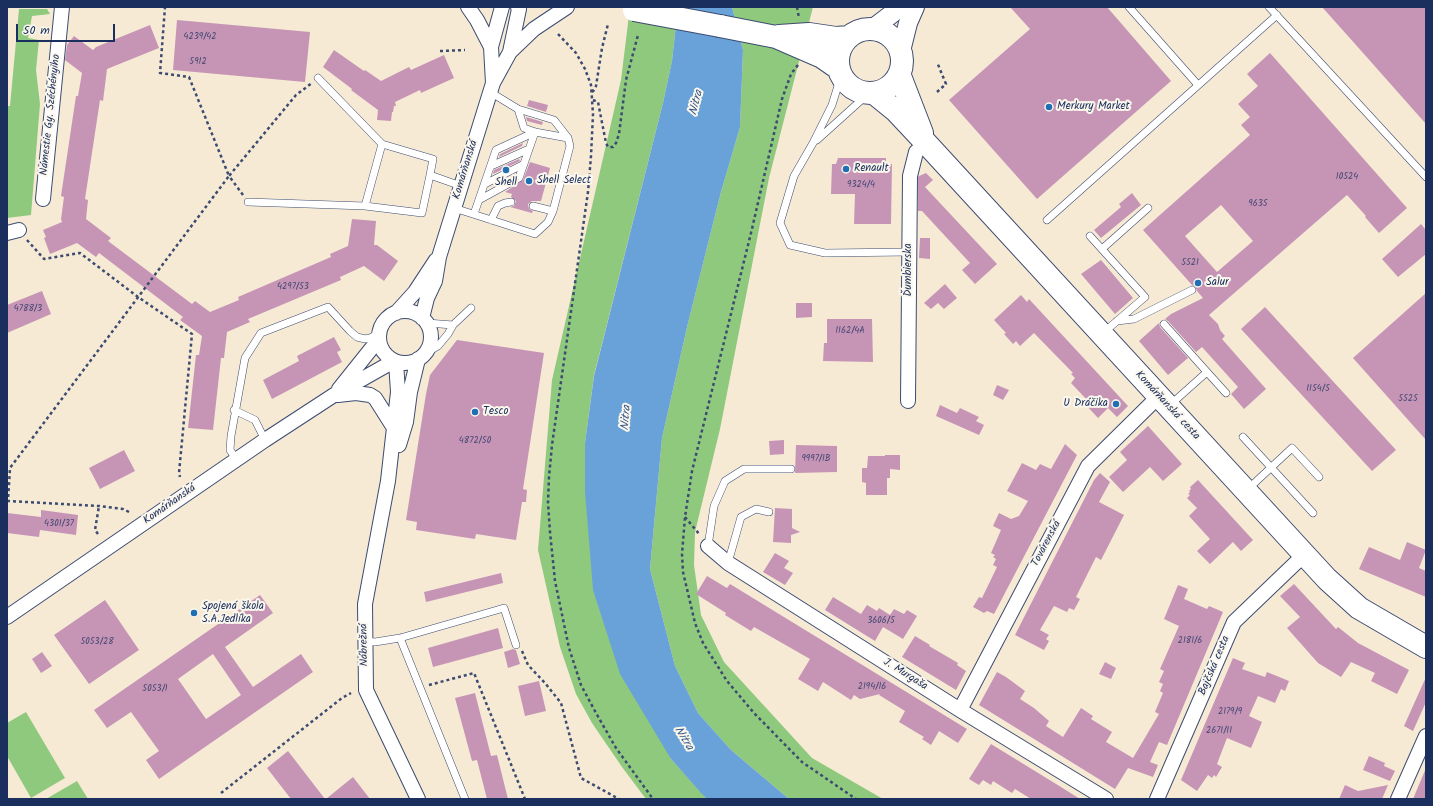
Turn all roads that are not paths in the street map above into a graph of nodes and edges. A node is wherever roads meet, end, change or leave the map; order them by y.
1 (62, 7) edge
2 (468, 7) edge
3 (502, 7) edge
4 (518, 7) edge
5 (567, 7) edge
6 (898, 7) edge
7 (915, 7) edge
8 (1129, 7) edge
9 (1269, 7) edge
10 (629, 8) edge
11 (1277, 15) junction
12 (872, 29) junction
13 (776, 37) junction
14 (849, 37) junction
15 (491, 47) junction
16 (901, 51) junction
17 (510, 52) junction
18 (840, 72) junction
19 (900, 76) junction
20 (318, 78) road end
21 (1198, 86) junction
22 (492, 88) junction
23 (871, 94) junction
24 (518, 109) junction
25 (535, 132) junction
26 (568, 138) junction
27 (814, 143) junction
28 (926, 143) junction
29 (382, 144) junction
30 (529, 149) junction
31 (524, 164) junction
32 (491, 166) junction
33 (430, 175) junction
34 (1426, 177) edge
35 (484, 184) junction
36 (461, 186) junction
37 (43, 199) dead end
38 (479, 200) junction
39 (248, 202) road end
40 (511, 202) dead end
41 (365, 206) junction
42 (533, 206) dead end
43 (454, 208) junction
44 (1148, 208) dead end
45 (553, 211) junction
46 (474, 214) junction
47 (491, 220) junction
48 (1048, 220) dead end
49 (1090, 236) dead end
50 (1102, 249) junction
51 (909, 252) junction
52 (439, 257) junction
53 (1192, 290) dead end
54 (471, 308) dead end
55 (396, 313) junction
56 (424, 320) junction
57 (1164, 324) dead end
58 (453, 326) junction
59 (1109, 327) junction
60 (379, 336) junction
61 (421, 357) junction
62 (395, 361) junction
63 (1207, 372) junction
64 (1226, 393) dead end
65 (334, 396) junction
66 (908, 401) dead end
67 (1164, 402) junction
68 (234, 410) junction
69 (394, 428) junction
70 (1243, 437) dead end
71 (265, 440) junction
72 (236, 459) junction
73 (1271, 468) junction
74 (792, 469) dead end
75 (1319, 477) dead end
76 (388, 481) junction
77 (1246, 491) junction
78 (769, 512) dead end
79 (1313, 513) dead end
80 (708, 546) joint
81 (1305, 554) junction
82 (728, 563) junction
83 (7, 617) edge
84 (400, 638) junction
85 (364, 641) junction
86 (516, 645) road end
87 (1426, 647) edge
88 (960, 710) junction
89 (1426, 736) edge
90 (418, 799) edge
91 (465, 799) edge
92 (1106, 799) edge
93 (1157, 799) edge
94 (1398, 799) edge

1 - 37 street, Námestie Gy. Széchényiho
2 - 15 street
3 - 15 street
4 - 17 street
5 - 17 street
6 - 12 street
7 - 16 street
8 - 21 lane
9 - 11 lane
10 - 13 main road, bridge
11 - 21 lane
11 - 34 lane
12 - 14 main road
12 - 16 main road
13 - 14 main road
13 - 18 main road
14 - 18 main road
15 - 22 street
16 - 19 main road
17 - 22 street
18 - 23 main road
18 - 27 lane
19 - 23 main road
19 - 28 main road, Komárňanská cesta
20 - 29 lane
21 - 48 lane
22 - 24 lane
22 - 36 street, Komárňanská
23 - 27 lane
23 - 28 main road, Komárňanská cesta
24 - 25 lane
24 - 26 lane
25 - 26 lane
25 - 30 lane
25 - 32 lane
26 - 45 lane
27 - 51 lane
28 - 51 street, Ďumbierska
28 - 59 main road, Komárňanská cesta
29 - 33 lane
29 - 41 lane
30 - 31 lane
30 - 32 lane
31 - 35 lane
31 - 38 lane
32 - 35 lane
33 - 36 lane
33 - 41 lane
35 - 38 lane
36 - 43 street, Komárňanská
38 - 46 lane
39 - 41 lane
40 - 47 lane
42 - 45 lane
43 - 46 lane
43 - 52 street, Komárňanská
44 - 50 lane
45 - 47 lane
46 - 47 lane
49 - 50 lane
50 - 59 lane
51 - 66 street, Ďumbierska
52 - 55 street, Komárňanská
52 - 56 street, Komárňanská
53 - 59 lane
54 - 58 lane
55 - 56 street
55 - 60 street, Komárňanská
56 - 58 lane
56 - 61 street, Komárňanská
57 - 63 lane
58 - 61 lane
59 - 67 main road, Komárňanská cesta
60 - 62 street
60 - 65 street, Komárňanská
60 - 68 lane
61 - 62 street, Komárňanská
61 - 76 street, Nábrežná
62 - 65 street, Komárňanská
62 - 69 street, Nábrežná
63 - 64 lane
63 - 67 lane
65 - 69 street
65 - 71 street, Komárňanská
67 - 77 main road, Komárňanská cesta
67 - 88 street, Továrenská
68 - 71 lane
68 - 72 lane
69 - 76 street, Nábrežná
70 - 73 lane
71 - 72 street, Komárňanská
72 - 83 street, Komárňanská
73 - 75 lane
73 - 77 lane
73 - 79 lane
74 - 80 lane
76 - 85 street, Nábrežná
77 - 81 main road, Komárňanská cesta
78 - 82 lane
80 - 82 street, J. Murgaša
81 - 87 main road, Komárňanská cesta
81 - 93 street, Bajčská cesta
82 - 88 street, J. Murgaša
84 - 85 lane
84 - 86 lane
84 - 91 lane
85 - 90 street, Nábrežná
88 - 92 street, J. Murgaša
89 - 94 street

